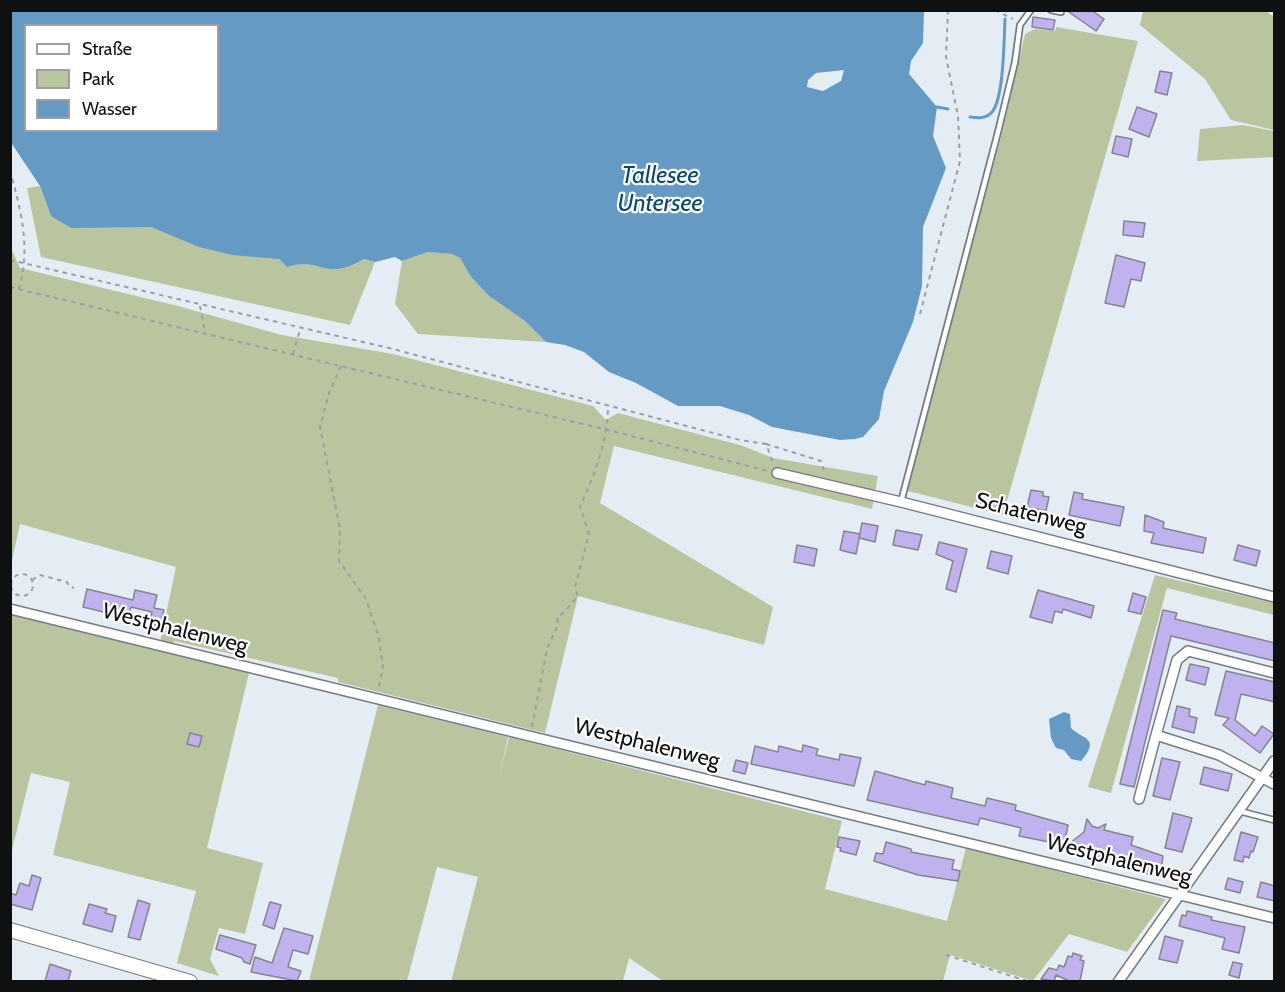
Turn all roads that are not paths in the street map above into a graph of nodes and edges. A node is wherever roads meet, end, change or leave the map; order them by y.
1 (1031, 10) edge
2 (1051, 10) edge
3 (1061, 12) edge
4 (777, 474) road end
5 (901, 502) junction
6 (1275, 597) edge
7 (10, 609) edge
8 (1275, 673) edge
9 (1156, 735) junction
10 (1275, 761) edge
11 (1263, 778) junction
12 (1275, 784) edge
13 (1139, 799) dead end
14 (1239, 811) junction
15 (1275, 820) edge
16 (1178, 895) junction
17 (1275, 918) edge
18 (10, 930) edge
19 (190, 981) edge
20 (1118, 981) edge

1 - 5 lane
2 - 3 lane
4 - 5 street, Schatenweg
5 - 6 street, Schatenweg
7 - 16 street, Westphalenweg
8 - 9 street
9 - 11 street
9 - 13 street
10 - 11 street
11 - 12 street
11 - 14 street
14 - 15 lane
14 - 16 street
16 - 17 street, Westphalenweg
16 - 20 street
18 - 19 street

